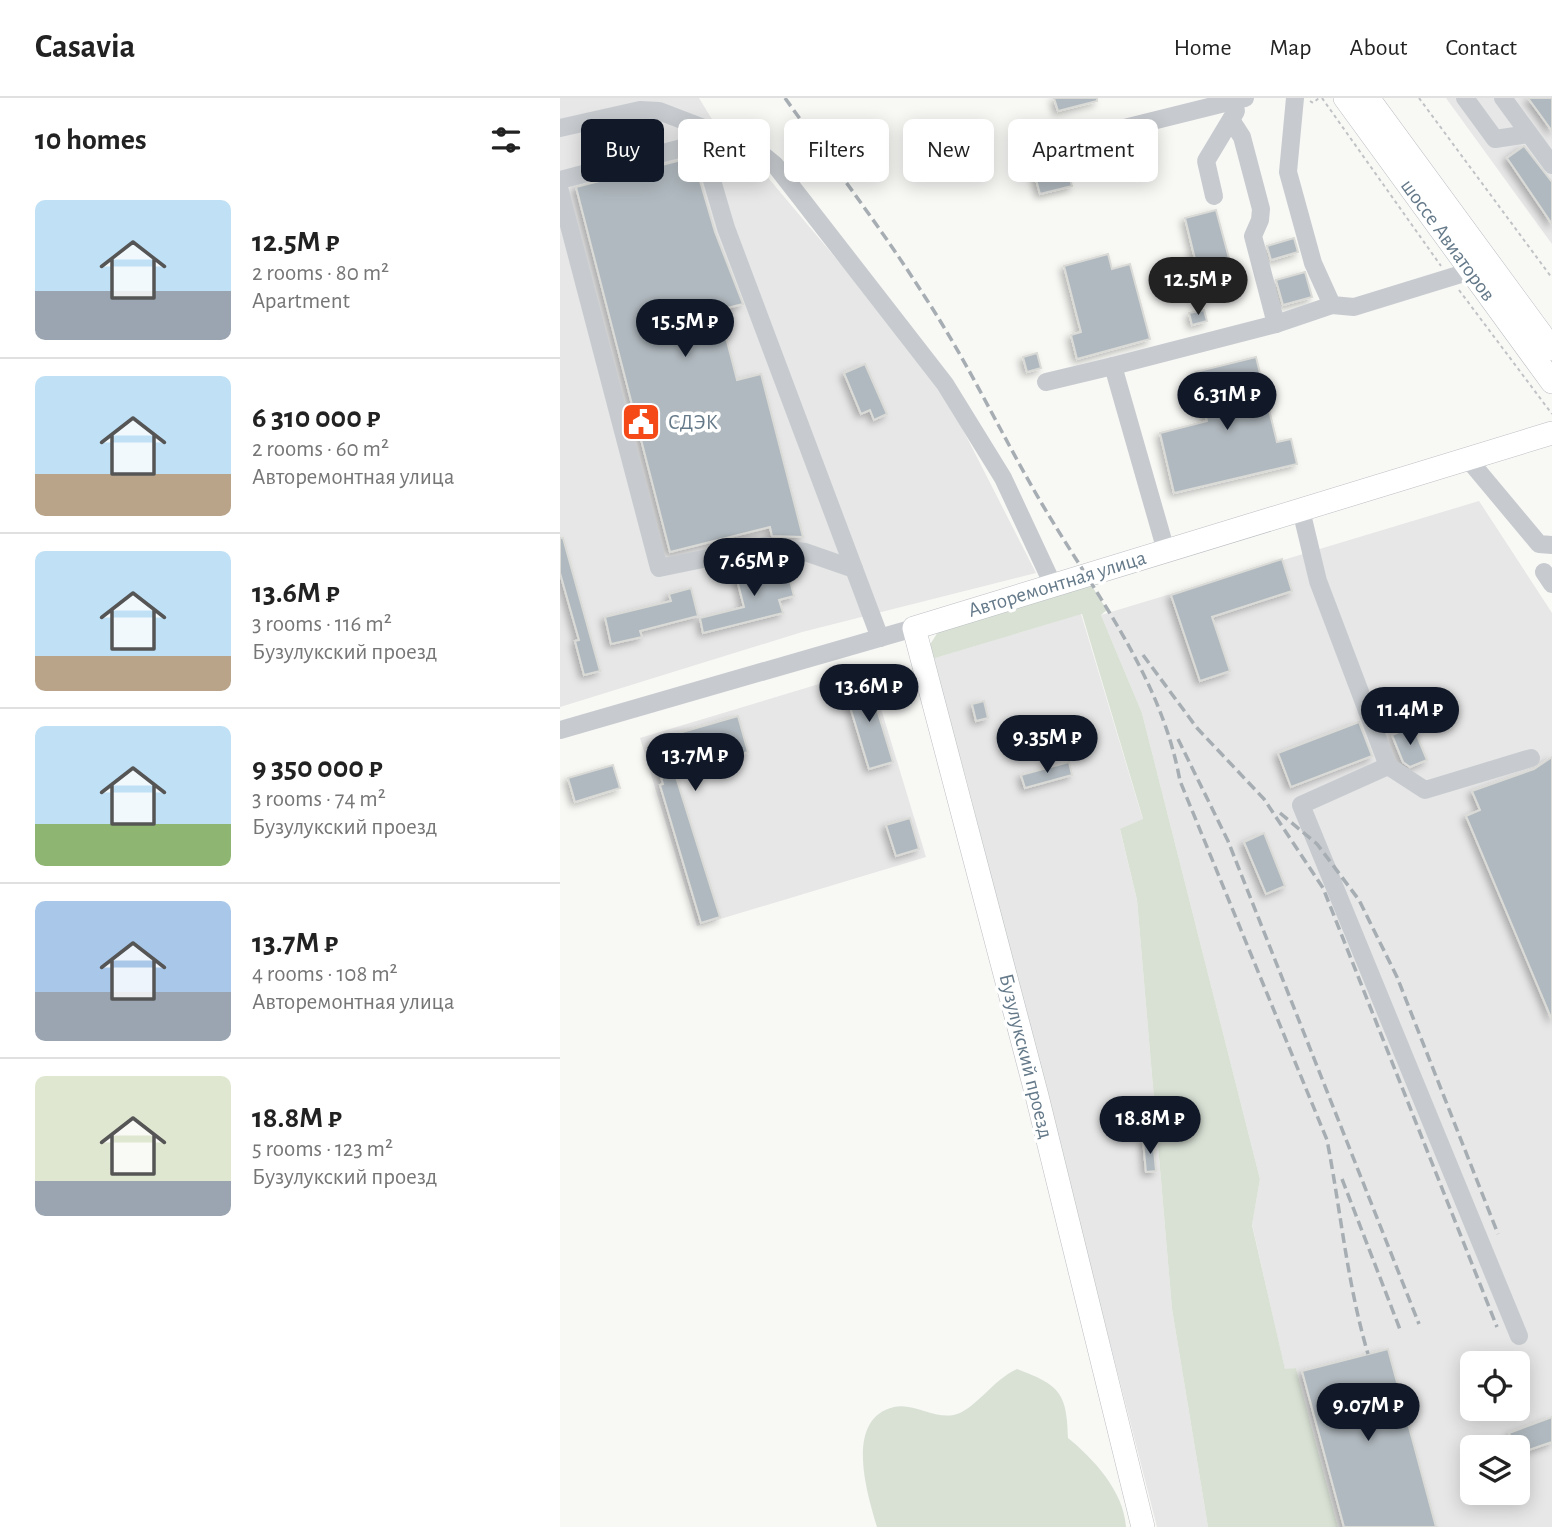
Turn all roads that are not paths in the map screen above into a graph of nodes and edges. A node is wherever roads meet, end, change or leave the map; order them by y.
1 (1295, 98) edge
2 (1345, 98) edge
3 (1368, 98) edge
4 (1465, 98) edge
5 (1503, 98) edge
6 (1244, 100) edge
7 (1158, 120) edge
8 (1231, 120) junction
9 (560, 128) edge
10 (1530, 134) junction
11 (1552, 165) edge
12 (560, 180) edge
13 (560, 191) edge
14 (1214, 196) dead end
15 (1460, 274) junction
16 (1332, 305) junction
17 (1276, 324) junction
18 (1552, 349) edge
19 (1113, 366) junction
20 (1046, 382) dead end
21 (1552, 382) edge
22 (1552, 433) edge
23 (1468, 459) junction
24 (1301, 510) junction
25 (1552, 545) edge
26 (1166, 551) junction
27 (854, 569) junction
28 (1053, 585) junction
29 (914, 628) junction
30 (880, 638) junction
31 (560, 730) edge
32 (1531, 758) dead end
33 (1388, 766) junction
34 (1519, 1336) dead end
35 (1143, 1527) edge

1 - 16 street
2 - 15 main road, шоссе Авиаторов
3 - 18 main road, шоссе Авиаторов
4 - 10 street
5 - 10 street
6 - 7 street
6 - 8 street
8 - 14 street
8 - 17 street
9 - 28 street
10 - 11 street
12 - 27 street
13 - 27 street
15 - 16 street
15 - 21 main road, шоссе Авиаторов
16 - 17 street
17 - 19 street
19 - 20 street
19 - 26 street
22 - 23 main road, Авторемонтная улица
23 - 24 main road, Авторемонтная улица
23 - 25 street
24 - 26 main road, Авторемонтная улица
24 - 33 street
26 - 28 main road, Авторемонтная улица
27 - 30 street
28 - 29 main road, Авторемонтная улица
29 - 30 street, Авторемонтная улица
29 - 35 main road, Бузулукский проезд
30 - 31 street, Авторемонтная улица
32 - 33 street
33 - 34 street

